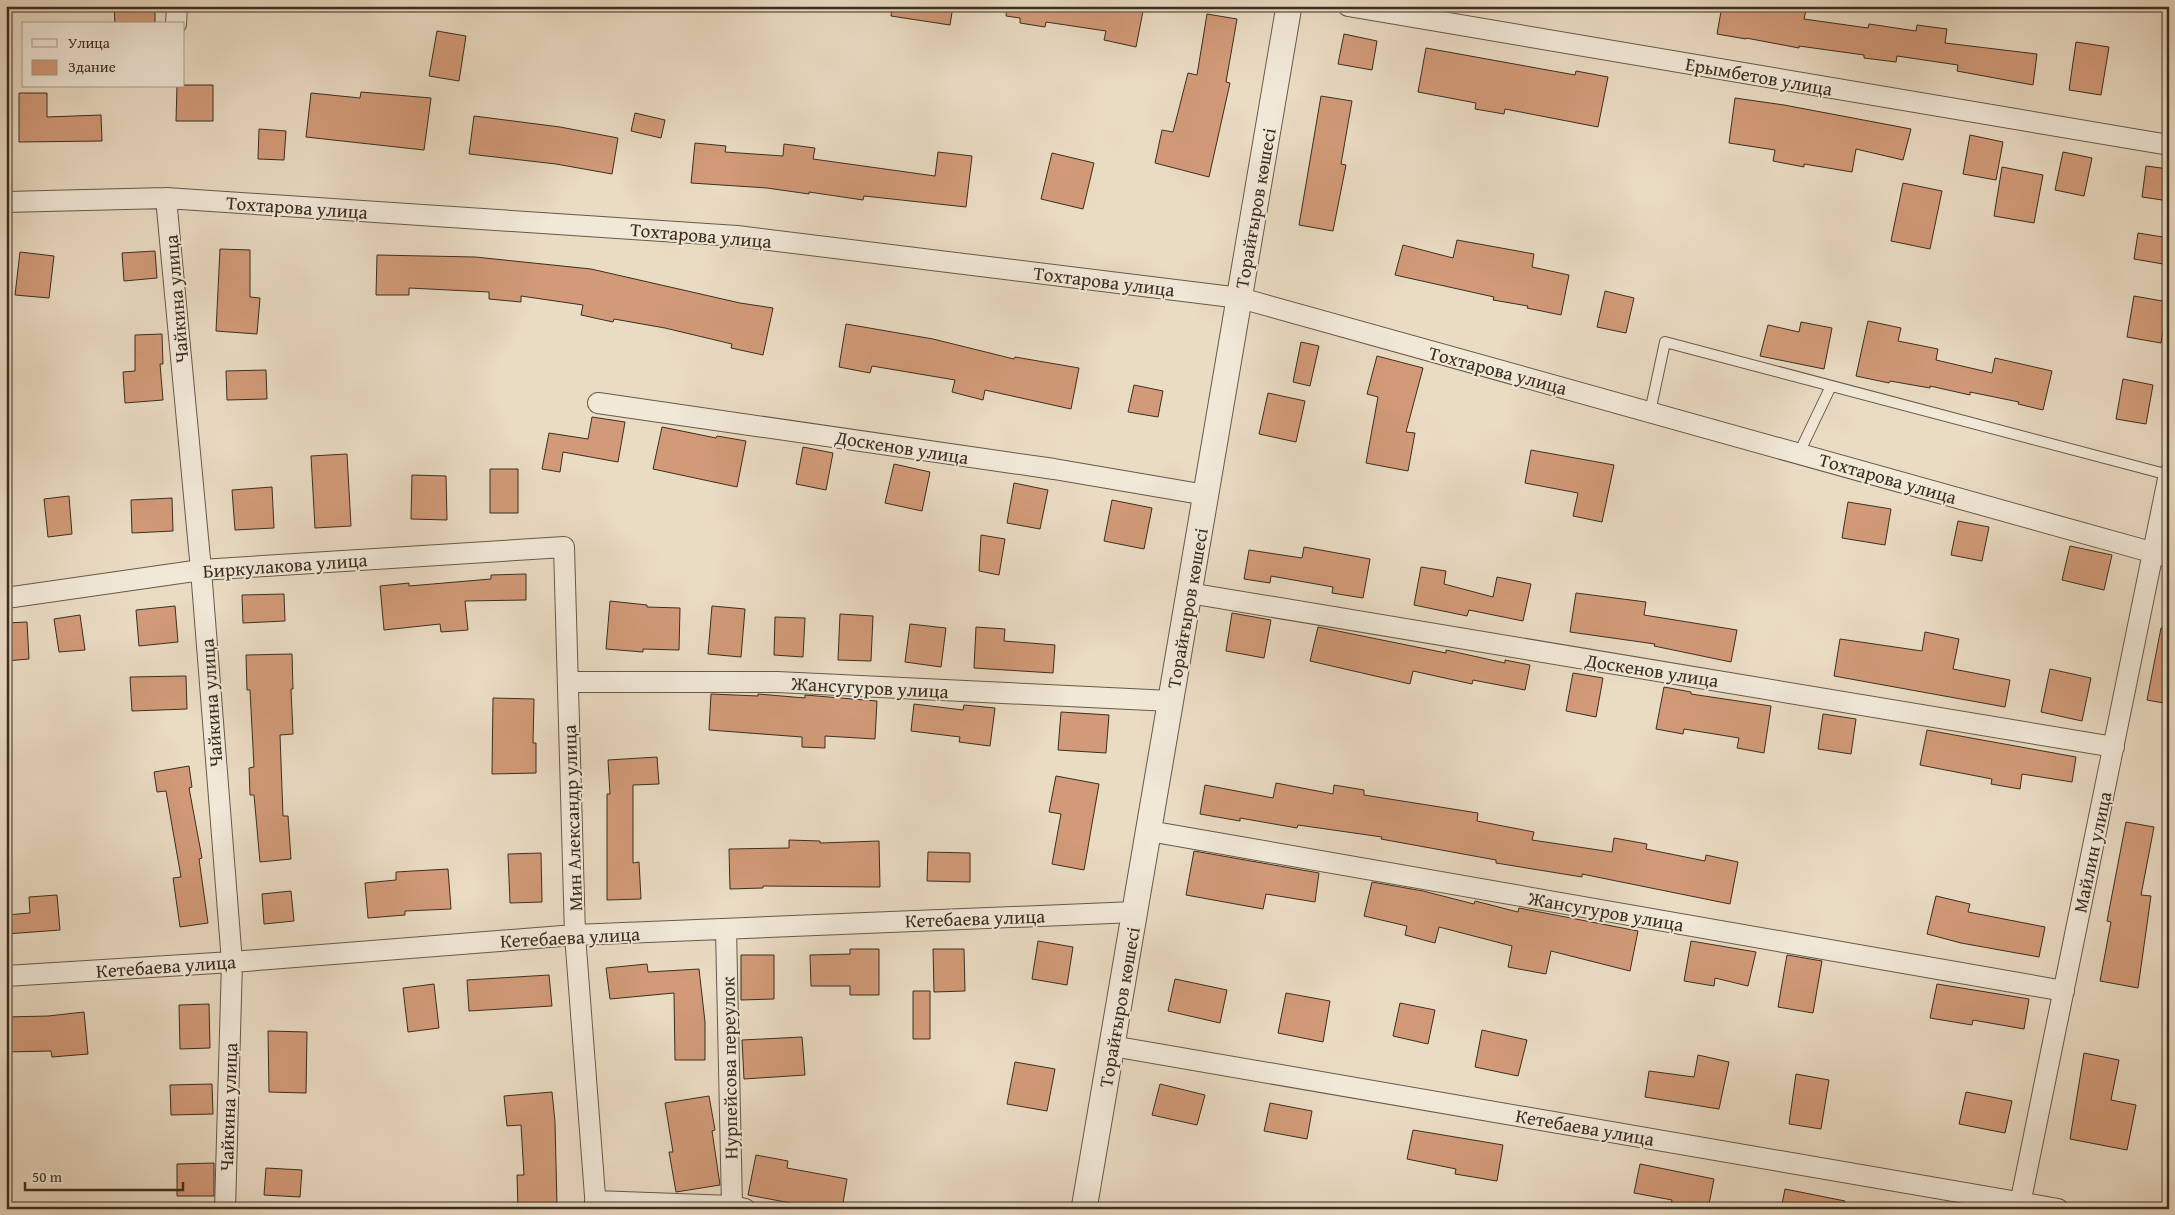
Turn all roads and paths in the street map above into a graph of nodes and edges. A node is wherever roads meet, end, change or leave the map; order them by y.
1 (177, 6) edge
2 (1289, 6) edge
3 (1348, 6) edge
4 (176, 22) edge
5 (2169, 145) edge
6 (166, 198) junction
7 (6, 202) edge
8 (1240, 298) junction
9 (1832, 386) junction
10 (598, 402) dead end
11 (1650, 412) junction
12 (1799, 453) junction
13 (2169, 474) edge
14 (1206, 495) junction
15 (564, 547) joint
16 (2161, 554) edge
17 (201, 570) junction
18 (1189, 593) junction
19 (6, 598) edge
20 (568, 682) junction
21 (1171, 701) junction
22 (2114, 747) junction
23 (1148, 831) junction
24 (1135, 912) junction
25 (726, 929) junction
26 (575, 935) junction
27 (232, 962) junction
28 (6, 976) edge
29 (2064, 991) junction
30 (1112, 1046) junction
31 (595, 1205) edge
32 (2020, 1205) edge
33 (738, 1208) edge
34 (225, 1209) edge
35 (1084, 1209) edge
36 (2058, 1209) edge

1 - 4 street
2 - 8 street, Торайғыров көшесі
3 - 5 street, Ерымбетов улица
6 - 7 street, Тохтарова улица
6 - 8 street, Тохтарова улица
6 - 17 street, Чайкина улица
8 - 11 street, Тохтарова улица
8 - 14 street, Торайғыров көшесі
9 - 11 lane
9 - 12 lane
9 - 13 lane
10 - 14 street, Доскенов улица
11 - 12 street, Тохтарова улица
12 - 16 street, Тохтарова улица
13 - 16 street, Майлин улица
14 - 18 street, Торайғыров көшесі
15 - 17 street, Биркулакова улица
15 - 20 street, Мин Александр улица
16 - 22 street, Майлин улица
17 - 19 street, Биркулакова улица
17 - 27 street, Чайкина улица
18 - 21 street, Торайғыров көшесі
18 - 22 street, Доскенов улица
20 - 21 street, Жансугуров улица
20 - 26 street, Мин Александр улица
21 - 23 street, Торайғыров көшесі
22 - 29 street, Майлин улица
23 - 24 street, Торайғыров көшесі
23 - 29 street, Жансугуров улица
24 - 25 street, Кетебаева улица
24 - 30 street, Торайғыров көшесі
25 - 26 street, Кетебаева улица
25 - 33 street, Нурпейсова переулок
26 - 27 street, Кетебаева улица
26 - 31 street, Мин Александр улица
27 - 28 street, Кетебаева улица
27 - 34 street, Чайкина улица
29 - 32 street, Майлин улица
30 - 32 street, Кетебаева улица
30 - 35 street, Торайғыров көшесі
31 - 33 street
32 - 36 street, Кетебаева улица

